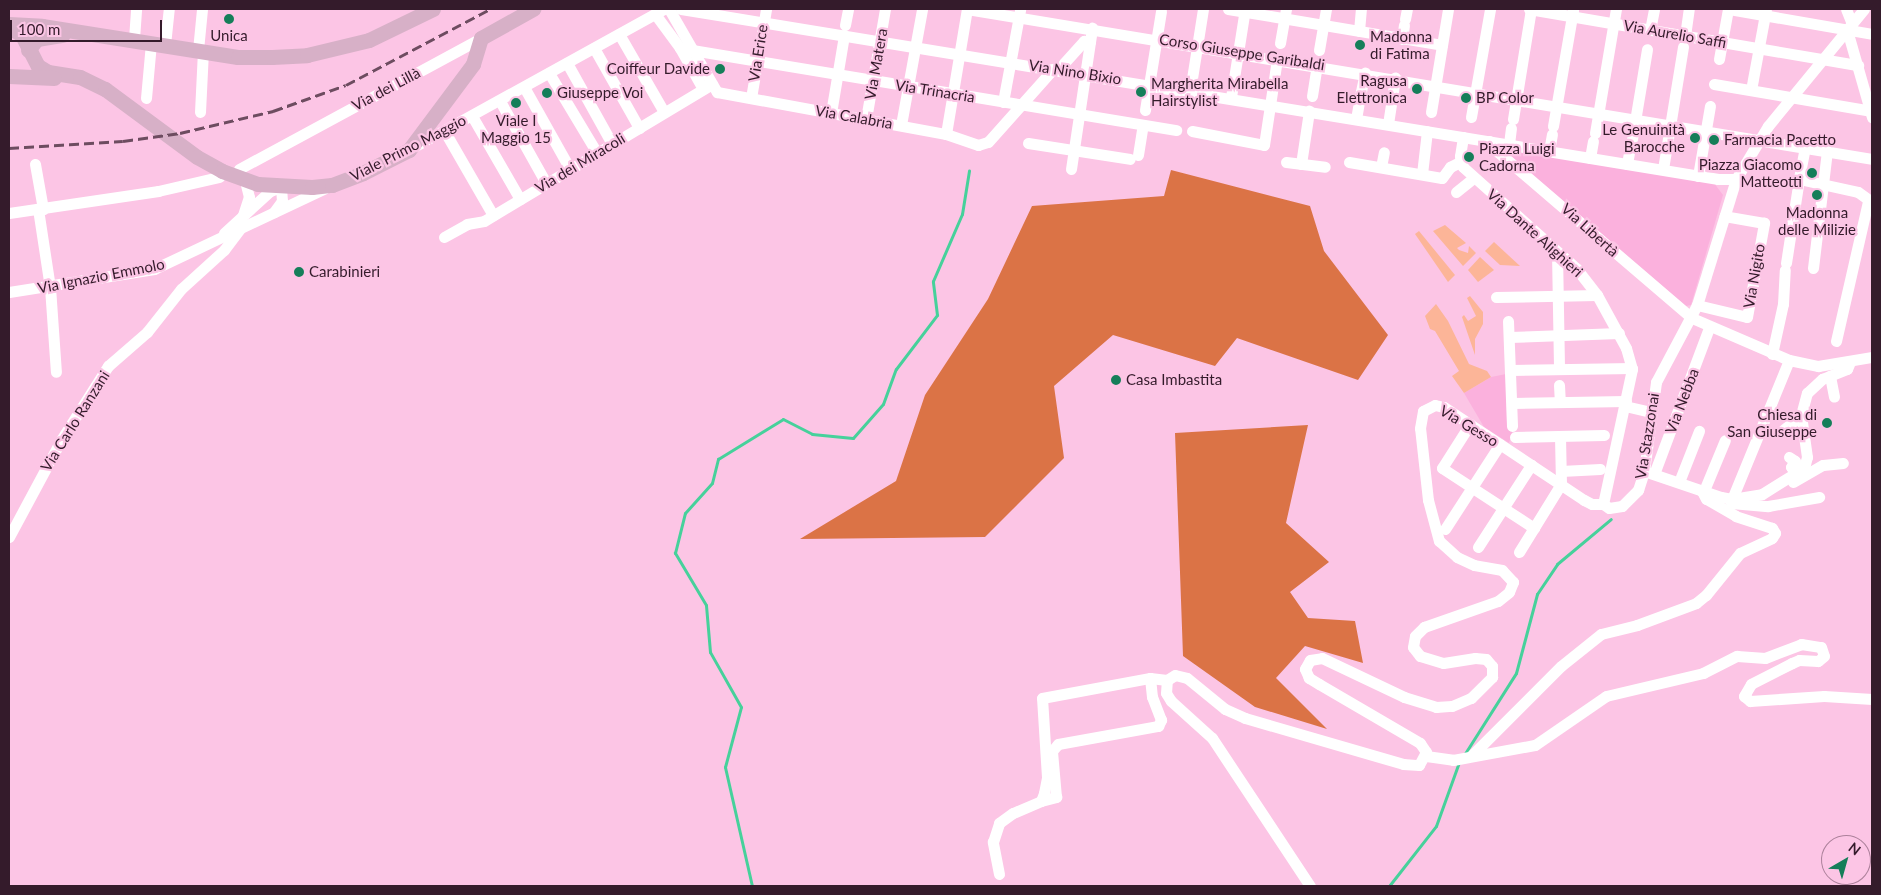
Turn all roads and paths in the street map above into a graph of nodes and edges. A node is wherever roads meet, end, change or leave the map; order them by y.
1 (136, 9) edge
2 (169, 9) edge
3 (202, 9) edge
4 (433, 9) edge
5 (533, 9) edge
6 (669, 9) edge
7 (681, 9) edge
8 (766, 9) edge
9 (848, 9) edge
10 (885, 9) edge
11 (922, 9) edge
12 (967, 9) edge
13 (1203, 9) edge
14 (1228, 9) edge
15 (1326, 9) edge
16 (1362, 9) edge
17 (1448, 9) edge
18 (1490, 9) edge
19 (1530, 9) edge
20 (1616, 9) edge
21 (1654, 9) edge
22 (1689, 9) edge
23 (1728, 9) edge
24 (1805, 9) edge
25 (1846, 9) edge
26 (1864, 9) edge
27 (1244, 10) edge
28 (660, 11) edge
29 (1161, 11) dead end
30 (1573, 12) edge
31 (1765, 12) edge
32 (1020, 13) edge
33 (1285, 13) edge
34 (1405, 17) edge
35 (1803, 21) junction
36 (763, 22) junction
37 (1613, 23) junction
38 (1324, 25) junction
39 (9, 26) edge
40 (1849, 27) junction
41 (1092, 28) junction
42 (845, 30) junction
43 (1650, 30) junction
44 (1359, 31) junction
45 (86, 33) junction
46 (619, 34) junction
47 (1872, 34) edge
48 (481, 38) junction
49 (1157, 38) junction
50 (1402, 38) junction
51 (134, 40) junction
52 (880, 40) junction
53 (1684, 41) junction
54 (1090, 42) junction
55 (1722, 42) junction
56 (1280, 43) dead end
57 (158, 44) junction
58 (1442, 44) junction
59 (1197, 45) junction
60 (917, 47) junction
61 (594, 48) junction
62 (680, 48) junction
63 (1647, 49) dead end
64 (1758, 49) junction
65 (1320, 50) dead end
66 (28, 51) junction
67 (201, 51) junction
68 (694, 51) junction
69 (1237, 51) junction
70 (959, 53) junction
71 (1277, 59) junction
72 (1719, 59) dead end
73 (1822, 59) junction
74 (757, 61) junction
75 (1010, 62) junction
76 (567, 63) junction
77 (1317, 64) junction
78 (1858, 65) junction
79 (1058, 70) junction
80 (549, 73) junction
81 (1365, 73) junction
82 (1086, 74) junction
83 (9, 75) edge
84 (837, 76) junction
85 (1396, 78) junction
86 (872, 82) junction
87 (95, 84) junction
88 (1150, 84) junction
89 (1436, 84) junction
90 (1714, 84) dead end
91 (524, 87) junction
92 (908, 87) junction
93 (711, 88) junction
94 (1751, 90) junction
95 (1190, 91) junction
96 (1475, 91) junction
97 (952, 94) junction
98 (1312, 96) dead end
99 (1231, 97) junction
100 (1792, 97) junction
101 (146, 98) dead end
102 (752, 98) junction
103 (1516, 98) junction
104 (500, 101) junction
105 (1003, 102) junction
106 (1271, 104) junction
107 (1021, 105) junction
108 (1557, 105) junction
109 (1710, 106) dead end
110 (1145, 110) dead end
111 (1309, 111) junction
112 (200, 112) dead end
113 (664, 112) junction
114 (1431, 112) dead end
115 (1598, 112) junction
116 (831, 113) junction
117 (1872, 113) edge
118 (1079, 114) junction
119 (472, 116) junction
120 (1472, 117) dead end
121 (1356, 118) junction
122 (1635, 118) junction
123 (866, 119) junction
124 (1388, 124) junction
125 (1670, 124) junction
126 (901, 125) junction
127 (1143, 125) junction
128 (639, 128) junction
129 (1176, 130) dead end
130 (1706, 130) junction
131 (1192, 131) dead end
132 (1427, 131) junction
133 (445, 132) junction
134 (946, 134) junction
135 (1463, 137) junction
136 (1759, 139) junction
137 (1490, 141) junction
138 (1028, 143) dead end
139 (612, 144) junction
140 (1509, 144) junction
141 (1805, 147) junction
142 (409, 150) junction
143 (1074, 150) junction
144 (1549, 151) junction
145 (1827, 151) junction
146 (1384, 152) dead end
147 (597, 153) junction
148 (1590, 158) junction
149 (1872, 159) edge
150 (1286, 162) dead end
151 (1349, 162) dead end
152 (1460, 162) junction
153 (35, 164) dead end
154 (1301, 164) junction
155 (1627, 164) junction
156 (1382, 167) junction
157 (1325, 168) dead end
158 (570, 169) junction
159 (1071, 169) dead end
160 (1663, 170) junction
161 (1422, 174) junction
162 (242, 175) junction
163 (1698, 176) junction
164 (219, 177) dead end
165 (1473, 178) junction
166 (1736, 179) junction
167 (546, 183) junction
168 (1798, 184) junction
169 (332, 185) junction
170 (280, 187) junction
171 (1824, 187) junction
172 (1456, 192) dead end
173 (520, 199) junction
174 (1870, 201) edge
175 (40, 209) junction
176 (9, 213) edge
177 (273, 214) junction
178 (492, 215) junction
179 (242, 216) junction
180 (1725, 216) junction
181 (240, 229) junction
182 (444, 237) dead end
183 (218, 240) junction
184 (1557, 252) junction
185 (1813, 268) dead end
186 (50, 287) junction
187 (9, 292) edge
188 (1596, 295) junction
189 (1558, 296) junction
190 (1496, 297) dead end
191 (1697, 305) junction
192 (1692, 318) junction
193 (1508, 321) dead end
194 (1709, 328) junction
195 (1619, 333) junction
196 (1559, 335) junction
197 (1509, 337) junction
198 (1836, 341) dead end
199 (1772, 354) junction
200 (1872, 358) edge
201 (1790, 360) junction
202 (1850, 362) junction
203 (1632, 368) junction
204 (1560, 369) junction
205 (1511, 370) junction
206 (56, 372) dead end
207 (1830, 376) junction
208 (1559, 385) dead end
209 (1834, 397) dead end
210 (1512, 402) junction
211 (1560, 402) junction
212 (1626, 403) junction
213 (1650, 412) junction
214 (1801, 415) junction
215 (1470, 424) junction
216 (1699, 431) dead end
217 (1782, 431) dead end
218 (1604, 435) dead end
219 (1560, 436) junction
220 (1725, 440) dead end
221 (1500, 444) junction
222 (1789, 457) dead end
223 (1843, 463) dead end
224 (1531, 465) junction
225 (1600, 469) dead end
226 (1561, 471) junction
227 (1649, 472) junction
228 (1796, 473) junction
229 (1679, 482) junction
230 (1561, 484) junction
231 (1472, 488) junction
232 (1703, 493) junction
233 (1819, 497) dead end
234 (1727, 498) junction
235 (1750, 498) junction
236 (1603, 504) junction
237 (1504, 508) junction
238 (1534, 528) junction
239 (1445, 529) dead end
240 (10, 531) edge
241 (1478, 547) dead end
242 (1519, 552) dead end
243 (1150, 678) junction
244 (1166, 680) junction
245 (1872, 699) edge
246 (1426, 756) junction
247 (1471, 756) junction
248 (1050, 776) junction
249 (999, 874) dead end
250 (1310, 886) edge

1 - 51 street
2 - 57 street
3 - 67 street
4 - 67 main road
5 - 48 main road, Via dei Lillà
6 - 68 street
7 - 36 street, Via Nino Bixio
8 - 36 street, Via Erice
9 - 42 street
10 - 52 street, Via Matera
11 - 60 street
12 - 32 street, Corso Giuseppe Garibaldi
12 - 70 street
13 - 59 street
14 - 27 street
15 - 38 street
16 - 44 street
17 - 58 street
18 - 96 street
19 - 30 street, Via Aurelio Saffi
19 - 103 street
20 - 37 street
21 - 43 street
22 - 53 street
23 - 31 street
23 - 55 street
24 - 35 street
25 - 40 street
26 - 40 street, Via Stazzonai
27 - 33 street
27 - 69 street
28 - 46 street, Viale Primo Maggio
28 - 62 street
29 - 49 street
30 - 37 street, Via Aurelio Saffi
30 - 108 street
31 - 35 street
31 - 64 street
32 - 41 street, Corso Giuseppe Garibaldi
32 - 75 street
33 - 38 street
33 - 56 street
34 - 50 street
35 - 40 street
36 - 42 street, Via Nino Bixio
36 - 74 street, Via Erice
37 - 43 street, Via Aurelio Saffi
37 - 115 street
38 - 44 street
38 - 65 street
39 - 45 main road
39 - 66 main road
40 - 47 street
40 - 73 street, Via Stazzonai
40 - 78 street
41 - 49 street, Corso Giuseppe Garibaldi
41 - 54 street
42 - 52 street, Via Nino Bixio
42 - 84 street
43 - 53 street, Via Aurelio Saffi
44 - 50 street
45 - 51 main road
45 - 66 main road
46 - 61 street, Viale Primo Maggio
46 - 113 street
48 - 142 main road
48 - 162 street, Via dei Lillà
49 - 59 street, Corso Giuseppe Garibaldi
49 - 88 street
50 - 58 street
51 - 57 main road
52 - 60 street, Via Nino Bixio
52 - 86 street, Via Matera
53 - 55 street, Via Aurelio Saffi
53 - 125 street
54 - 79 street
54 - 82 street
55 - 64 street, Via Aurelio Saffi
55 - 72 street
57 - 67 main road
57 - 101 street
58 - 89 street
59 - 69 street, Corso Giuseppe Garibaldi
59 - 95 street
60 - 70 street, Via Nino Bixio
60 - 92 street
61 - 76 street, Viale Primo Maggio
61 - 128 street
62 - 68 street, Via Trinacria
62 - 93 street
63 - 122 street
64 - 73 street, Via Aurelio Saffi
64 - 94 street
66 - 83 main road
66 - 87 main road
67 - 112 street
68 - 74 street, Via Trinacria
68 - 93 street
69 - 71 street, Corso Giuseppe Garibaldi
69 - 99 street
70 - 75 street, Via Nino Bixio
70 - 97 street
71 - 77 street, Corso Giuseppe Garibaldi
71 - 106 street
73 - 78 street, Via Aurelio Saffi
73 - 100 street, Via Stazzonai
74 - 84 street, Via Trinacria
74 - 102 street, Via Erice
75 - 79 street, Via Nino Bixio
75 - 105 street
76 - 80 street, Viale Primo Maggio
76 - 139 street
77 - 81 street, Corso Giuseppe Garibaldi
77 - 98 street
78 - 117 street
79 - 82 street, Via Nino Bixio
79 - 107 street
80 - 91 street, Viale Primo Maggio
80 - 147 street
81 - 85 street, Corso Giuseppe Garibaldi
81 - 121 street
82 - 88 street, Via Nino Bixio
82 - 118 street
83 - 87 main road
84 - 86 street, Via Trinacria
84 - 116 street
85 - 89 street, Corso Giuseppe Garibaldi
85 - 124 street
86 - 92 street, Via Trinacria
86 - 123 street, Via Matera
87 - 162 main road, Viale Primo Maggio
88 - 95 street, Via Nino Bixio
88 - 110 street
89 - 96 street, Corso Giuseppe Garibaldi
89 - 114 street
90 - 94 street
91 - 104 street, Viale Primo Maggio
91 - 158 street
92 - 97 street, Via Trinacria
92 - 126 street
93 - 102 street, Via Calabria
93 - 113 street, Via dei Miracoli
94 - 100 street
95 - 99 street, Via Nino Bixio
96 - 103 street, Corso Giuseppe Garibaldi
96 - 120 street
97 - 105 street, Via Trinacria
97 - 134 street
99 - 106 street, Via Nino Bixio
100 - 117 street
100 - 136 street, Via Stazzonai
102 - 116 street, Via Calabria
103 - 108 street, Corso Giuseppe Garibaldi
103 - 140 street
104 - 119 street, Viale Primo Maggio
104 - 167 street
105 - 107 street, Via Trinacria
106 - 111 street, Via Nino Bixio
106 - 131 street
107 - 118 street, Via Trinacria
107 - 134 street, Via Calabria
108 - 115 street, Corso Giuseppe Garibaldi
108 - 144 street
109 - 130 street
111 - 121 street, Via Nino Bixio
111 - 154 street
113 - 128 street, Via dei Miracoli
115 - 122 street, Corso Giuseppe Garibaldi
115 - 148 street
116 - 123 street, Via Calabria
118 - 127 street, Via Trinacria
118 - 143 street
119 - 133 street, Viale Primo Maggio
119 - 173 street
121 - 124 street, Via Nino Bixio
122 - 125 street, Corso Giuseppe Garibaldi
122 - 155 street
123 - 126 street, Via Calabria
124 - 132 street, Via Nino Bixio
125 - 130 street, Corso Giuseppe Garibaldi
125 - 160 street
126 - 134 street, Via Calabria
127 - 129 street, Via Trinacria
127 - 143 street
128 - 139 street, Via dei Miracoli
130 - 136 street, Corso Giuseppe Garibaldi
130 - 163 street
132 - 135 street, Via Nino Bixio
132 - 161 street
133 - 142 street, Viale Primo Maggio
133 - 178 street
135 - 137 street, Via Nino Bixio
135 - 152 street
136 - 141 street, Corso Giuseppe Garibaldi
136 - 166 street, Via Stazzonai
137 - 140 street, Via Nino Bixio
137 - 192 street, Via Libertà
138 - 143 street
139 - 147 street, Via dei Miracoli
140 - 144 street, Via Nino Bixio
141 - 145 street, Corso Giuseppe Garibaldi
141 - 168 street
142 - 169 main road, Viale Primo Maggio
143 - 159 street
144 - 148 street, Via Nino Bixio
145 - 149 street, Corso Giuseppe Garibaldi
145 - 171 street
146 - 156 street
147 - 158 street, Via dei Miracoli
148 - 155 street, Via Nino Bixio
150 - 154 street
151 - 156 street
152 - 161 street
152 - 165 street, Via Dante Alighieri
153 - 175 street
154 - 157 street
155 - 160 street, Via Nino Bixio
156 - 161 street
158 - 167 street, Via dei Miracoli
160 - 163 street, Via Nino Bixio
162 - 170 main road, Viale Primo Maggio
162 - 179 street
163 - 166 street, Via Nino Bixio
164 - 175 street
165 - 172 street
165 - 184 street, Via Dante Alighieri
166 - 180 street, Via Stazzonai
167 - 173 street, Via dei Miracoli
168 - 171 street
168 - 199 street
169 - 170 main road, Viale Primo Maggio
169 - 177 street, Via Ignazio Emmolo
170 - 177 street
170 - 179 street
171 - 174 street
171 - 185 street
173 - 178 street, Via dei Miracoli
174 - 198 street
175 - 176 street
175 - 186 street
177 - 181 street, Via Ignazio Emmolo
178 - 182 street, Via dei Miracoli
179 - 183 street
180 - 191 street, Via Stazzonai
180 - 191 street, Via Nigito
181 - 183 street, Via Ignazio Emmolo
181 - 240 street, Via Carlo Ranzani
183 - 186 street, Via Ignazio Emmolo
184 - 188 street, Via Dante Alighieri
184 - 189 street
186 - 187 street, Via Ignazio Emmolo
186 - 206 street
188 - 189 street
188 - 195 street, Via Dante Alighieri
189 - 190 street
189 - 196 street
191 - 192 street, Via Stazzonai
192 - 194 street, Via Libertà
192 - 213 street, Via Stazzonai
193 - 197 street
194 - 199 street, Via Libertà
194 - 227 street, Via Nebba
195 - 196 street
195 - 203 street, Via Dante Alighieri
196 - 197 street
196 - 204 street
197 - 205 street
199 - 201 street, Via Libertà
200 - 202 street, Via Libertà
201 - 202 street, Via Libertà
201 - 234 street
202 - 207 street
203 - 204 street
203 - 212 street
204 - 205 street
205 - 210 street
207 - 209 street
207 - 214 street
208 - 211 street
210 - 211 street
210 - 219 street
211 - 212 street
212 - 213 street
212 - 236 street
213 - 227 street, Via Stazzonai
214 - 217 street
214 - 228 street
215 - 221 street, Via Gesso
215 - 231 street
215 - 246 street, Via Gesso
216 - 229 street
218 - 219 street
219 - 226 street
220 - 232 street
221 - 224 street, Via Gesso
221 - 231 street
222 - 228 street
223 - 235 street
224 - 230 street, Via Gesso
224 - 237 street
225 - 226 street
226 - 230 street
227 - 229 street
227 - 236 street, Via Stazzonai
228 - 235 street
229 - 232 street
230 - 236 street, Via Gesso
230 - 238 street
231 - 237 street
231 - 239 street
232 - 234 street
232 - 247 street
233 - 234 street
234 - 235 street
237 - 238 street
237 - 241 street
238 - 242 street
243 - 244 street
243 - 248 street
243 - 248 street
244 - 246 street
244 - 250 street
245 - 247 street
246 - 247 street
248 - 249 street

